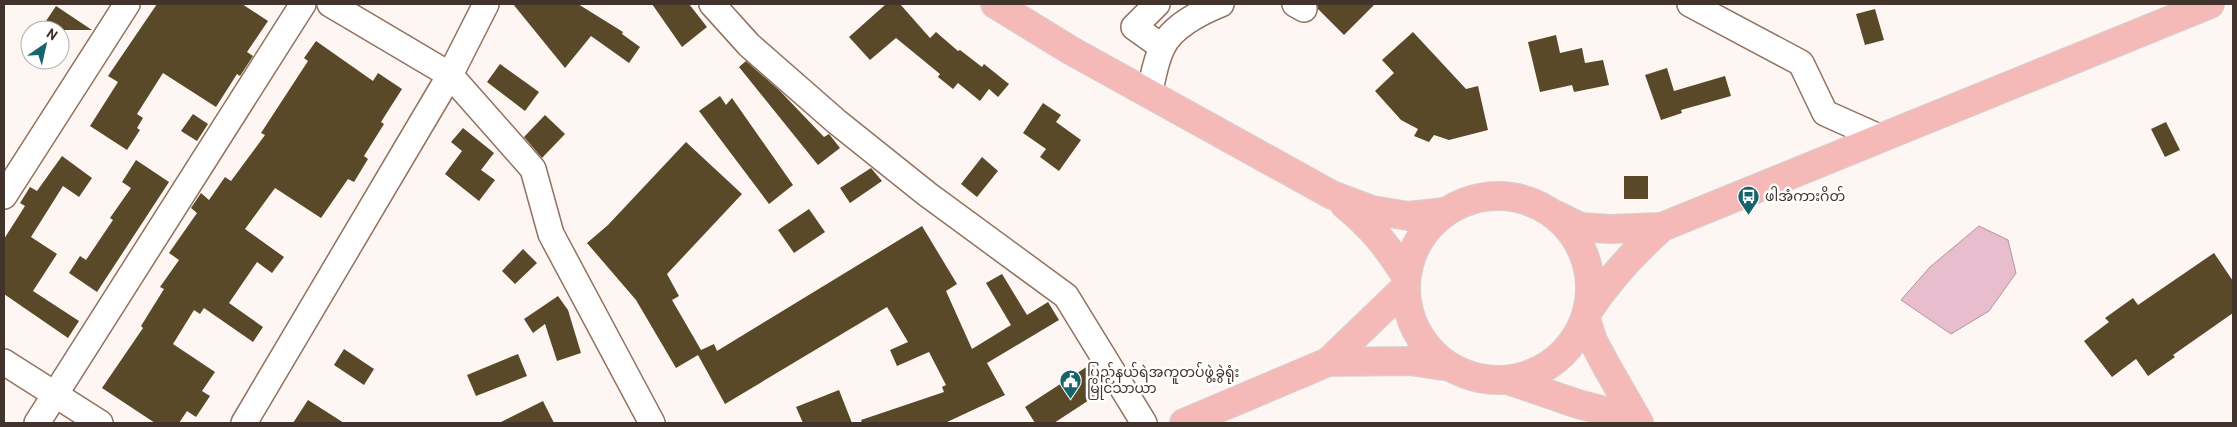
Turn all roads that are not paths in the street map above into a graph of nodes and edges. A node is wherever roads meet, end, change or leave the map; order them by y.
1 (127, 4) edge
2 (303, 4) edge
3 (330, 4) edge
4 (486, 4) edge
5 (712, 4) edge
6 (995, 4) edge
7 (1158, 4) edge
8 (1222, 4) edge
9 (1690, 4) edge
10 (2210, 4) edge
11 (1162, 47) junction
12 (450, 75) junction
13 (1149, 94) junction
14 (1881, 138) junction
15 (1332, 195) junction
16 (4, 196) edge
17 (1445, 212) junction
18 (1551, 212) junction
19 (1662, 227) junction
20 (1406, 282) junction
21 (1587, 315) junction
22 (4, 362) edge
23 (1328, 362) junction
24 (1450, 367) junction
25 (1508, 380) junction
26 (55, 394) junction
27 (1638, 421) edge
28 (37, 423) edge
29 (100, 423) edge
30 (244, 423) edge
31 (652, 423) edge
32 (1144, 423) edge
33 (1184, 423) edge

1 - 16 street
2 - 26 street
3 - 12 street
4 - 12 street
5 - 32 street
6 - 13 main road
7 - 11 street
8 - 11 street
9 - 14 street
10 - 14 main road
11 - 13 street
12 - 30 street
12 - 31 street
13 - 15 main road
14 - 19 main road
15 - 17 main road
15 - 20 main road
17 - 18 main road
17 - 20 main road
18 - 19 main road
18 - 21 main road
19 - 21 main road
20 - 23 main road
20 - 24 main road
21 - 25 main road
21 - 27 main road
22 - 26 street
23 - 24 main road
23 - 33 main road
24 - 25 main road
25 - 27 main road
26 - 28 street
26 - 29 street

